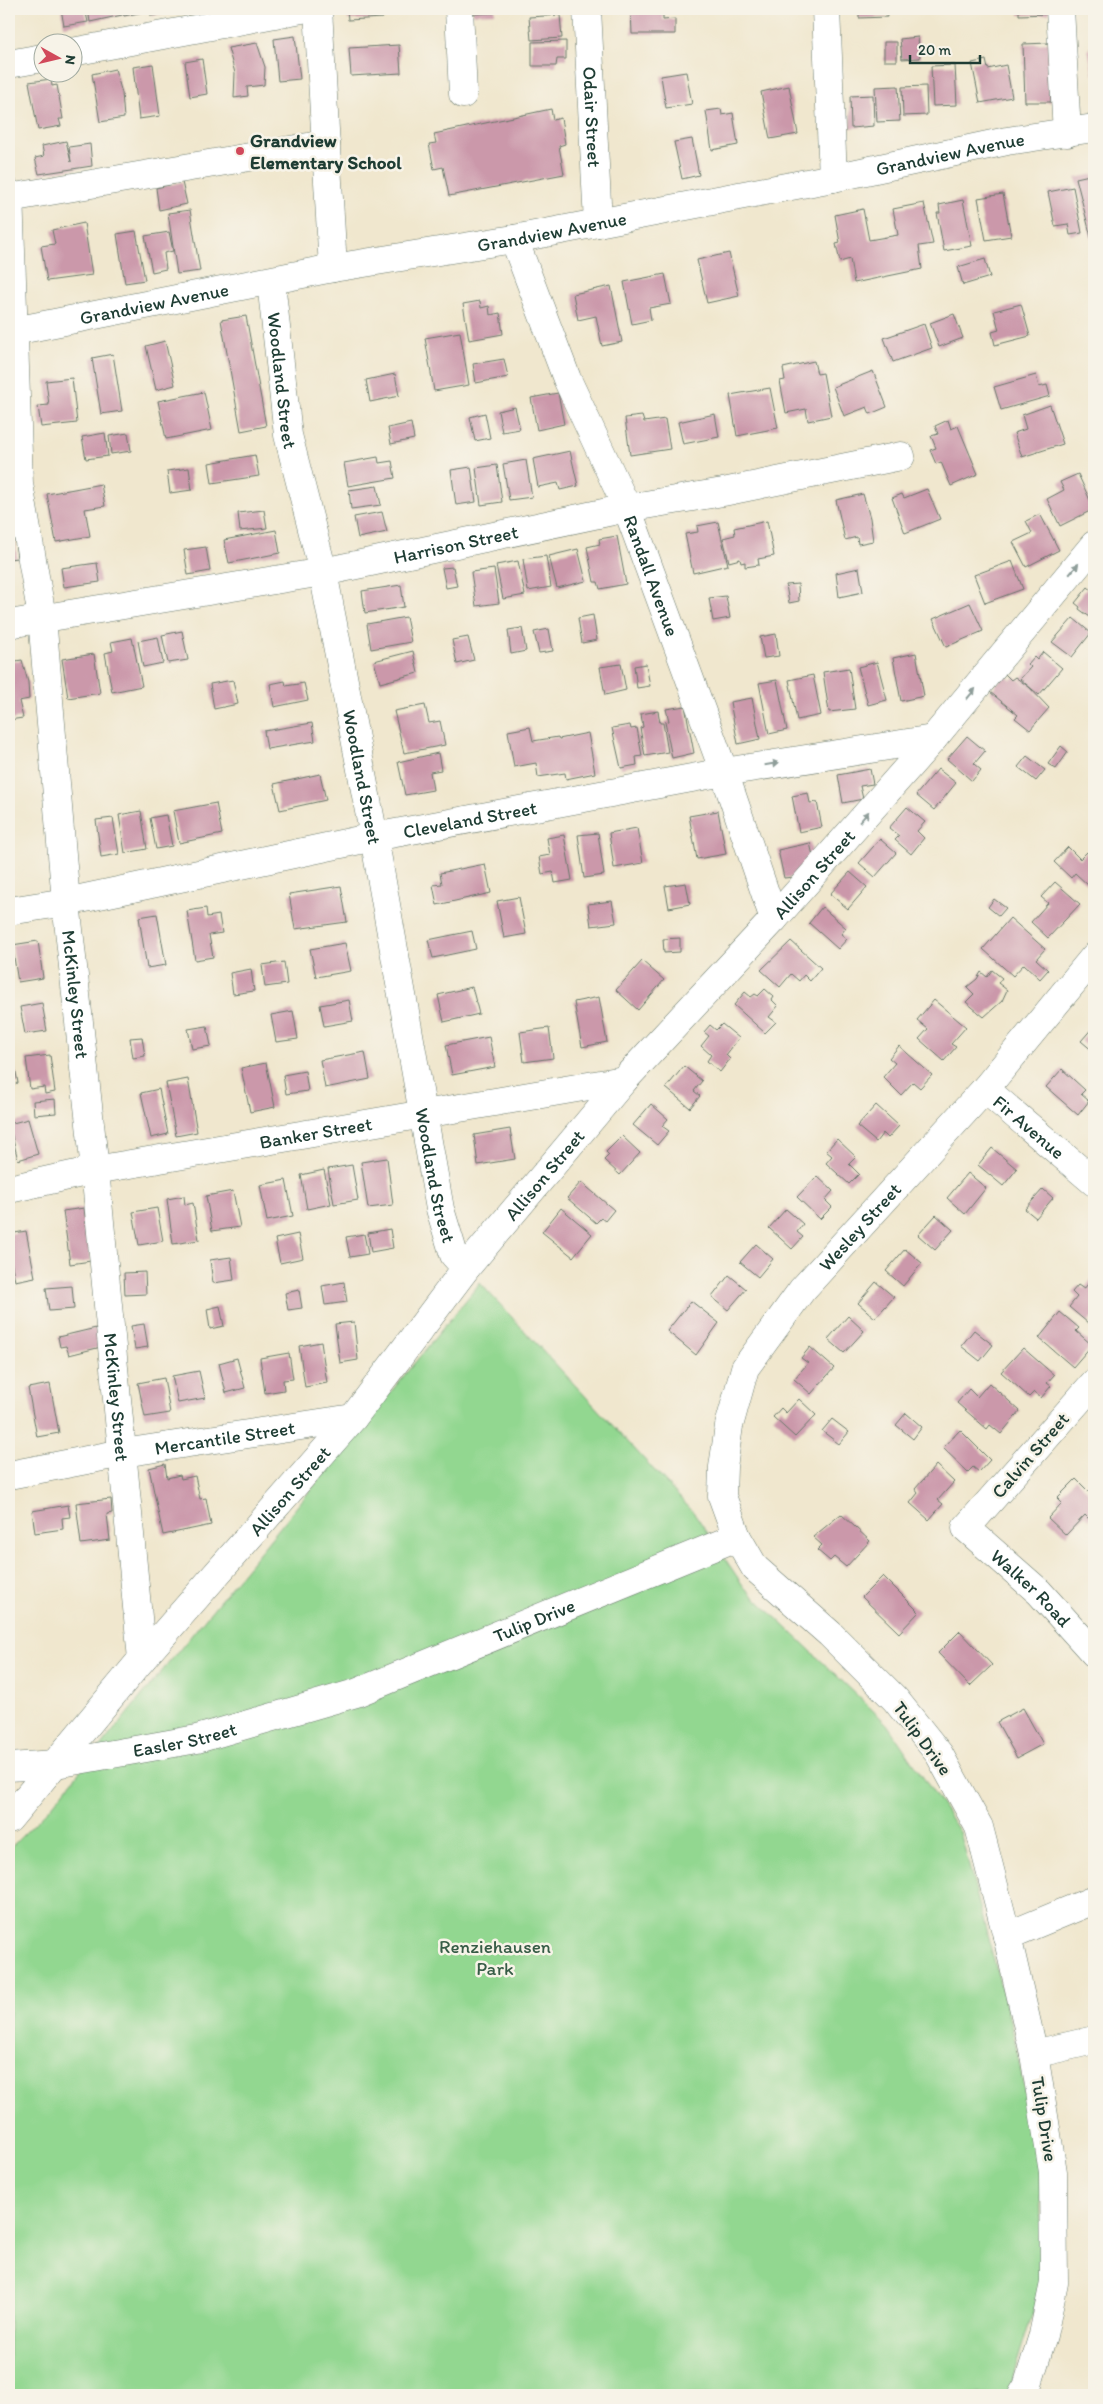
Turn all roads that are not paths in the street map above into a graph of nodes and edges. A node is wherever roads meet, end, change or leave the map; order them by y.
1 (302, 9) edge
2 (318, 9) edge
3 (459, 9) edge
4 (586, 9) edge
5 (826, 9) edge
6 (1060, 9) edge
7 (82, 50) edge
8 (32, 60) edge
9 (9, 64) edge
10 (463, 94) dead end
11 (1094, 128) edge
12 (1067, 133) junction
13 (326, 144) junction
14 (833, 178) junction
15 (9, 193) edge
16 (9, 198) edge
17 (598, 223) junction
18 (514, 239) junction
19 (333, 268) junction
20 (271, 282) junction
21 (12, 331) edge
22 (901, 456) dead end
23 (627, 508) junction
24 (1094, 545) edge
25 (323, 572) junction
26 (42, 617) junction
27 (9, 624) edge
28 (933, 739) junction
29 (724, 772) junction
30 (374, 838) junction
31 (66, 902) junction
32 (9, 912) edge
33 (774, 919) junction
34 (1094, 957) edge
35 (624, 1080) junction
36 (985, 1090) junction
37 (422, 1113) junction
38 (95, 1170) junction
39 (1094, 1182) edge
40 (9, 1189) edge
41 (466, 1268) junction
42 (1094, 1383) edge
43 (353, 1418) junction
44 (123, 1453) junction
45 (9, 1475) edge
46 (966, 1528) joint
47 (737, 1537) junction
48 (1094, 1653) edge
49 (142, 1659) junction
50 (356, 1693) joint
51 (56, 1764) junction
52 (9, 1767) edge
53 (9, 1819) edge
54 (1094, 1900) edge
55 (1007, 1936) junction
56 (1094, 2040) edge
57 (1034, 2054) junction
58 (1022, 2395) edge

1 - 7 street
2 - 13 street
3 - 10 street
4 - 17 street, Odair Street
5 - 14 street
6 - 12 street
8 - 9 street
11 - 12 street, Grandview Avenue
12 - 14 street, Grandview Avenue
13 - 16 street
13 - 19 street
14 - 17 street, Grandview Avenue
15 - 16 street, McKinley Street
16 - 21 street, McKinley Street
17 - 18 street, Grandview Avenue
18 - 19 street, Grandview Avenue
18 - 23 street, Randall Avenue
19 - 20 street, Grandview Avenue
20 - 21 street, Grandview Avenue
20 - 25 street, Woodland Street
21 - 26 street, McKinley Street
22 - 23 street, Harrison Street
23 - 25 street, Harrison Street
23 - 29 street, Randall Avenue
28 -> 24 street, Allison Street
25 - 26 street, Harrison Street
25 - 30 street, Woodland Street
26 - 27 street, Harrison Street
26 - 31 street, McKinley Street
29 -> 28 street, Cleveland Street
33 -> 28 street, Allison Street
29 - 30 street, Cleveland Street
29 - 33 street, Randall Avenue
30 - 31 street, Cleveland Street
30 - 37 street, Woodland Street
31 - 32 street, Cleveland Street
31 - 38 street, McKinley Street
33 - 35 street, Allison Street
34 - 36 street, Wesley Street
35 - 37 street, Banker Street
35 - 41 street, Allison Street
36 - 39 street, Fir Avenue
36 - 47 street, Wesley Street
37 - 38 street, Banker Street
37 - 41 street, Woodland Street
38 - 40 street, Banker Street
38 - 44 street, McKinley Street
41 - 43 street, Allison Street
42 - 46 street, Calvin Street
43 - 44 street, Mercantile Street
43 - 49 street, Allison Street
44 - 45 street, Mercantile Street
44 - 49 street, McKinley Street
46 - 48 street, Walker Road
47 - 50 street, Tulip Drive
47 - 55 street, Tulip Drive
49 - 51 street, Allison Street
50 - 51 street, Easler Street
51 - 52 street, Easler Street
51 - 53 street, Allison Street
54 - 55 street
55 - 57 street, Tulip Drive
56 - 57 street
57 - 58 street, Tulip Drive

